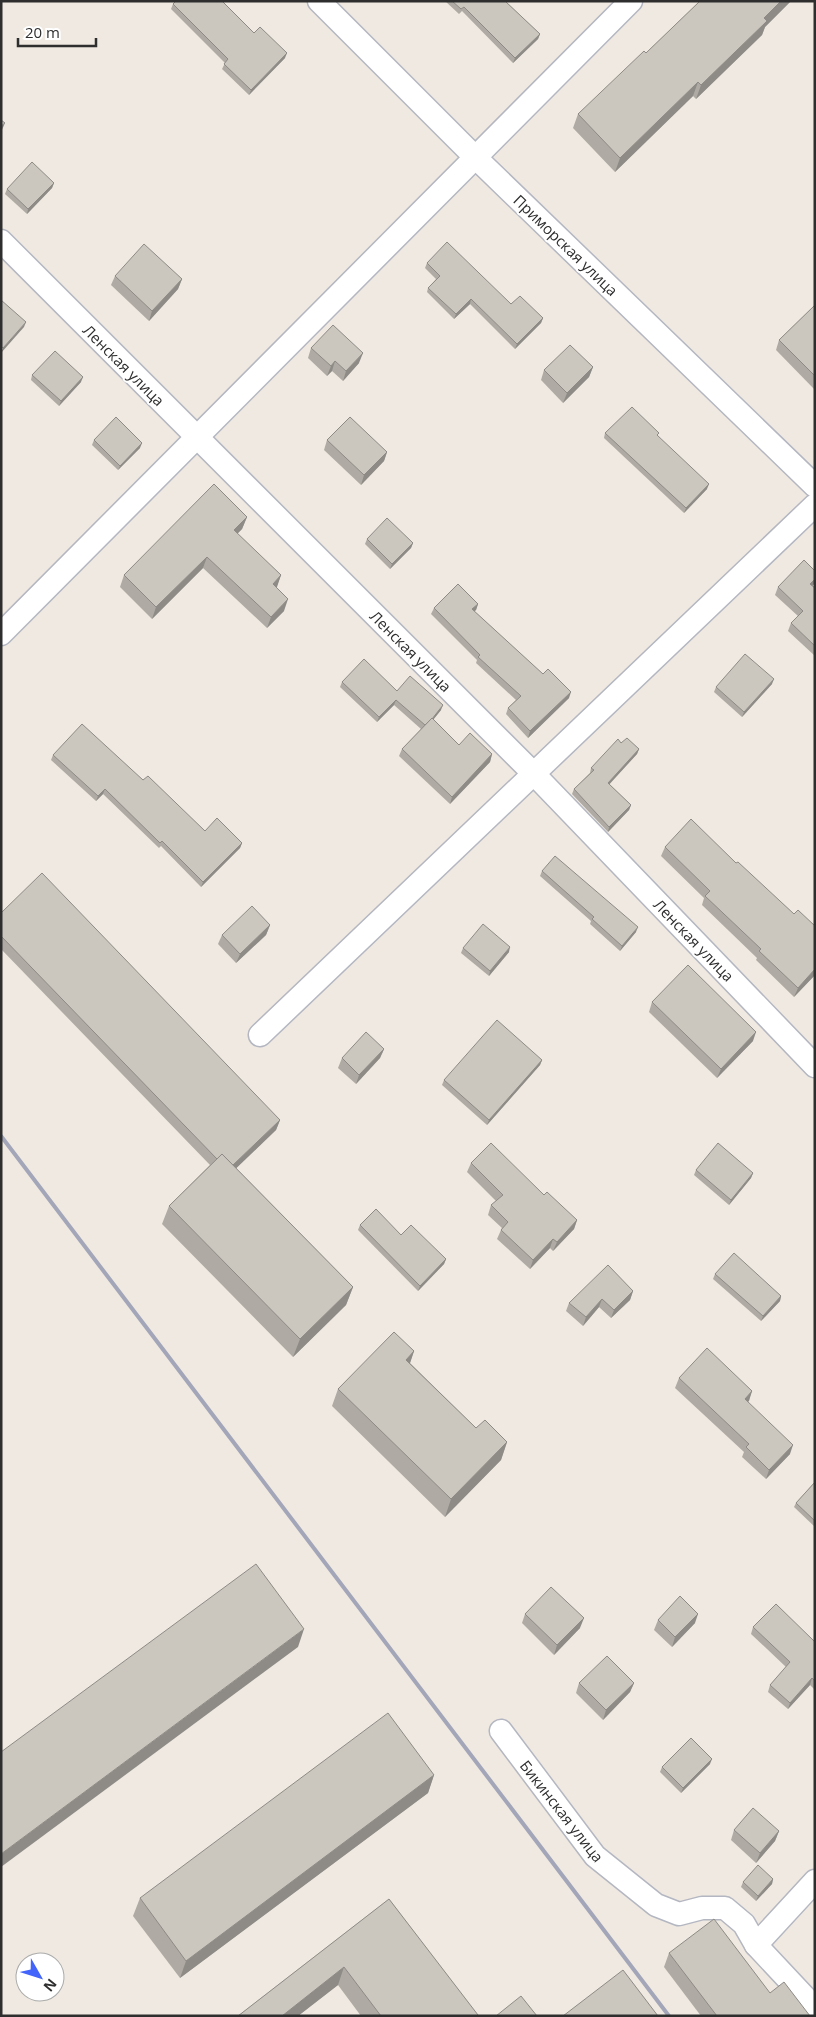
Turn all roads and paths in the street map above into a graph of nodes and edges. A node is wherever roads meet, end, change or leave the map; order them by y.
1 (319, 1) edge
2 (630, 1) edge
3 (476, 157) junction
4 (1, 242) edge
5 (196, 438) junction
6 (815, 486) edge
7 (815, 505) edge
8 (1, 634) edge
9 (533, 773) junction
10 (260, 1035) dead end
11 (815, 1066) edge
12 (501, 1731) dead end
13 (815, 1881) edge
14 (756, 1945) junction
15 (815, 2008) edge

1 - 3 street, Приморская улица
2 - 3 street
3 - 5 street
3 - 6 street, Приморская улица
4 - 5 street, Ленская улица
5 - 8 street
5 - 9 street, Ленская улица
7 - 9 street
9 - 10 street
9 - 11 street, Ленская улица
12 - 14 street, Бикинская улица
13 - 14 street
14 - 15 street, Бикинская улица

